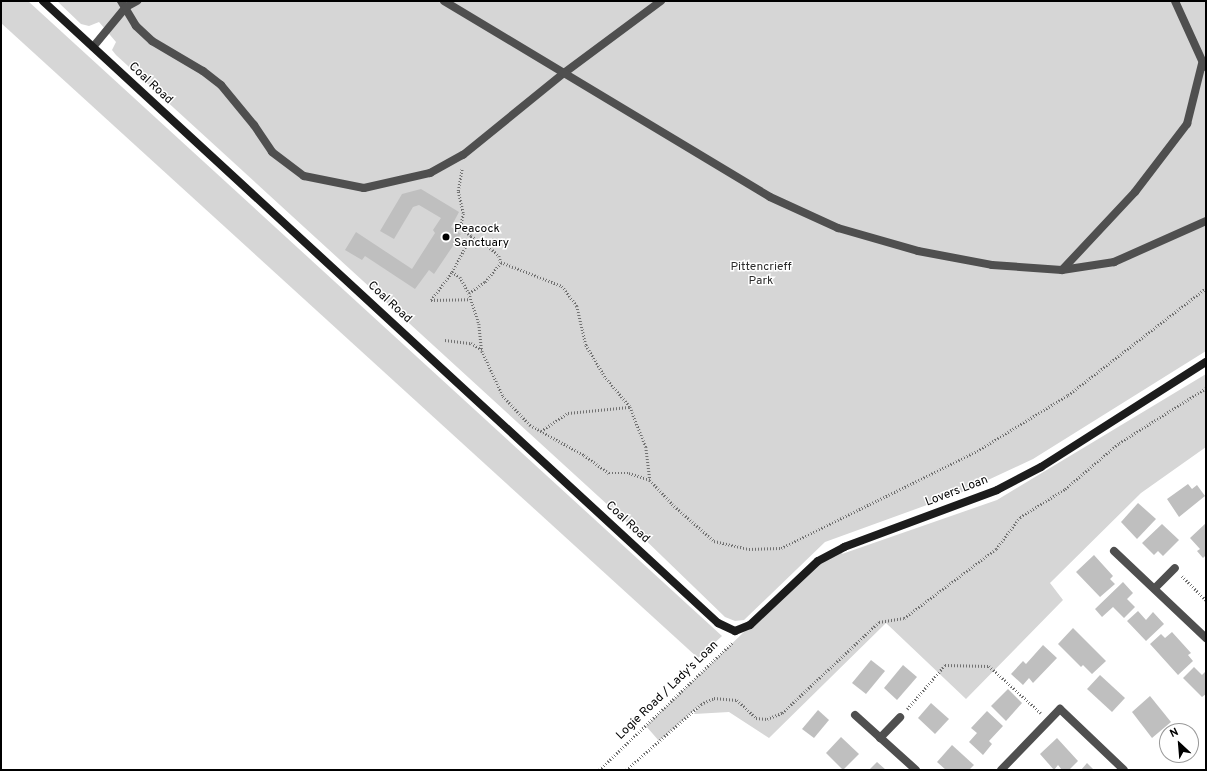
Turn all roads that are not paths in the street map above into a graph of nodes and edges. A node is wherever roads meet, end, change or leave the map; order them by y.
1 (43, 1) edge
2 (137, 1) edge
3 (444, 1) edge
4 (661, 1) edge
5 (1175, 1) edge
6 (124, 4) edge
7 (93, 47) junction
8 (1204, 66) edge
9 (564, 74) junction
10 (1206, 221) edge
11 (1062, 270) junction
12 (1206, 362) edge
13 (1114, 551) dead end
14 (1175, 568) road end
15 (1155, 588) junction
16 (718, 623) joint
17 (1205, 633) edge
18 (854, 715) dead end
19 (900, 717) road end
20 (880, 738) junction
21 (916, 770) edge
22 (1001, 770) edge
23 (1124, 770) edge

1 - 7 street, Coal Road
2 - 6 street
3 - 9 street
4 - 9 street
5 - 8 street
6 - 7 street
6 - 9 street
7 - 16 street, Coal Road
8 - 11 street
9 - 11 street
10 - 11 street
12 - 16 street, Lovers Loan
13 - 15 street
14 - 15 street
15 - 17 street
18 - 20 street
19 - 20 street
20 - 21 street
22 - 23 street

